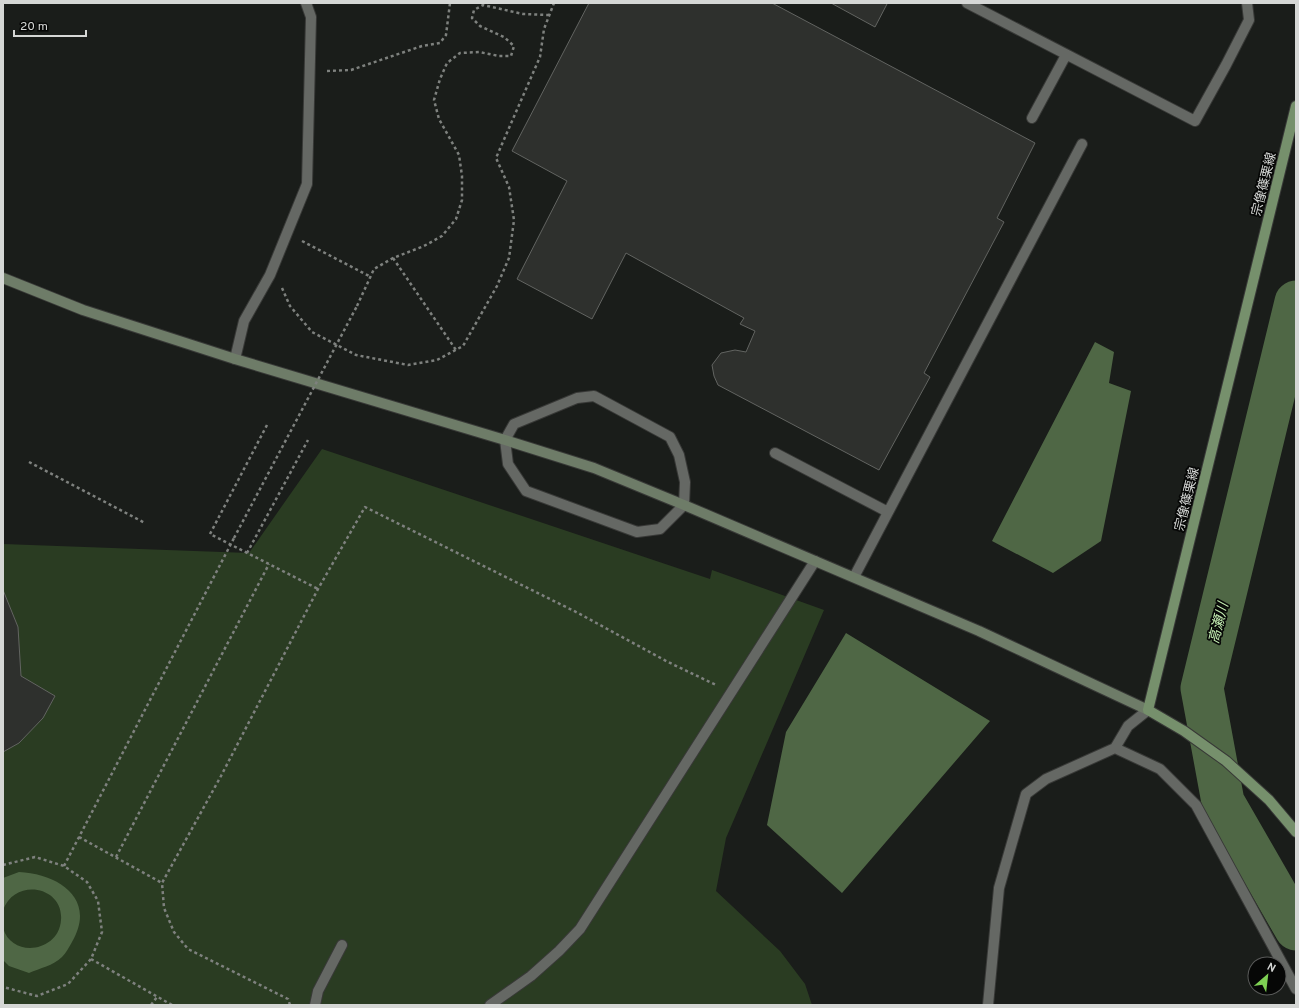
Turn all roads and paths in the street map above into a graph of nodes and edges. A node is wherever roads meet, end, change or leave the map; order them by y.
1 (306, 3) edge
2 (450, 3) edge
3 (554, 3) edge
4 (968, 3) edge
5 (1247, 3) edge
6 (549, 15) junction
7 (1066, 55) junction
8 (309, 71) junction
9 (1296, 106) edge
10 (1032, 118) dead end
11 (1082, 144) dead end
12 (287, 233) junction
13 (393, 258) junction
14 (273, 267) junction
15 (371, 277) junction
16 (3, 278) edge
17 (456, 350) junction
18 (235, 359) junction
19 (267, 425) dead end
20 (308, 440) dead end
21 (505, 440) junction
22 (775, 453) dead end
23 (29, 462) dead end
24 (684, 505) junction
25 (888, 512) junction
26 (145, 523) dead end
27 (230, 545) junction
28 (246, 553) junction
29 (815, 561) junction
30 (269, 564) junction
31 (854, 578) junction
32 (318, 589) junction
33 (731, 693) junction
34 (1148, 710) junction
35 (1115, 748) junction
36 (1296, 832) edge
37 (79, 837) junction
38 (116, 857) junction
39 (3, 865) edge
40 (64, 866) junction
41 (162, 883) junction
42 (342, 945) dead end
43 (91, 959) junction
44 (3, 987) edge
45 (1296, 989) edge
46 (158, 997) junction
47 (151, 1005) edge
48 (172, 1005) edge
49 (290, 1005) edge
50 (315, 1005) edge
51 (490, 1005) edge
52 (988, 1005) edge

1 - 8 street
2 - 8 path
3 - 6 path
4 - 7 street
5 - 7 street
6 - 13 path
6 - 17 path
7 - 10 street
8 - 12 street
9 - 34 main road, 宗像篠栗線
11 - 25 street
12 - 14 street
12 - 15 path
13 - 15 path
13 - 17 path
14 - 17 path
14 - 18 street
15 - 27 path, bridge
16 - 18 street
18 - 21 street
19 - 27 path
20 - 28 path
21 - 24 street
21 - 24 street
21 - 24 street
22 - 25 street
23 - 26 path
24 - 29 street
25 - 31 street
27 - 28 path
27 - 37 path
28 - 30 path
29 - 31 street
29 - 33 street
30 - 32 path
30 - 38 path
31 - 34 street
32 - 33 path
32 - 41 path
33 - 51 street
34 - 35 street
34 - 36 main road
35 - 45 street
35 - 52 street
37 - 38 path
37 - 40 path
38 - 41 path
39 - 40 path
40 - 43 path
41 - 49 path
42 - 50 street
43 - 44 path
43 - 46 path
46 - 47 path
46 - 48 path

